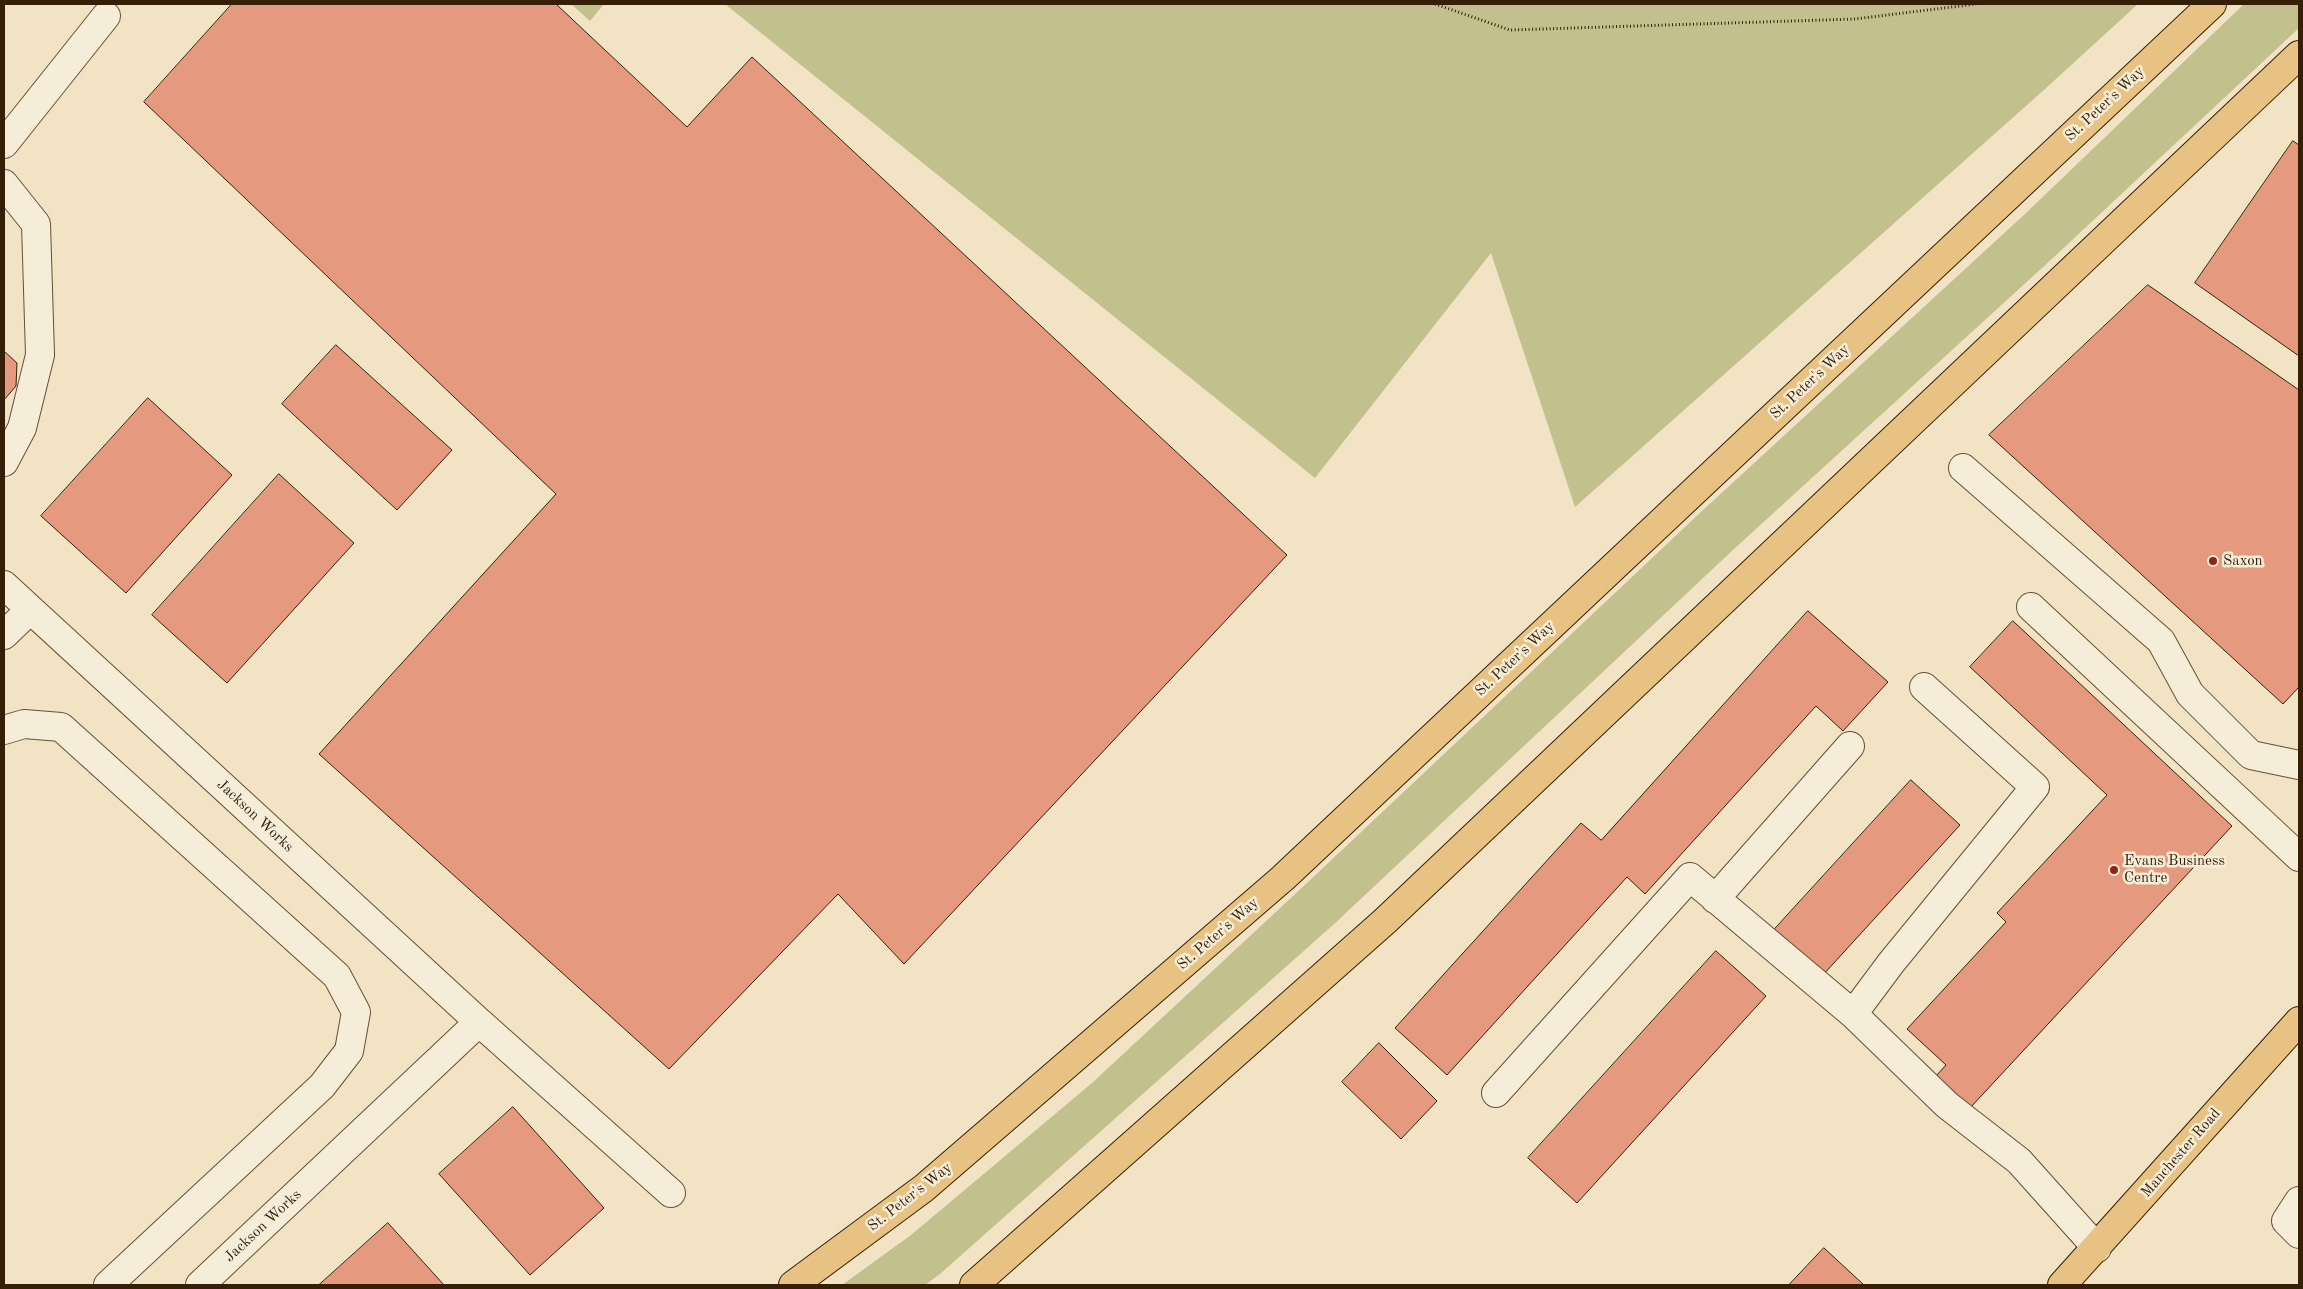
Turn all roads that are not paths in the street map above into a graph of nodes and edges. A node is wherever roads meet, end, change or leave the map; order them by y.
1 (2212, 4) edge
2 (106, 16) dead end
3 (2299, 55) edge
4 (4, 144) edge
5 (4, 184) edge
6 (4, 462) edge
7 (1963, 468) dead end
8 (4, 585) edge
9 (2031, 607) dead end
10 (30, 610) junction
11 (4, 635) edge
12 (1924, 687) dead end
13 (4, 730) edge
14 (1850, 746) dead end
15 (2299, 765) edge
16 (2299, 856) edge
17 (1715, 899) junction
18 (1853, 1014) junction
19 (2299, 1020) edge
20 (479, 1022) junction
21 (1496, 1093) dead end
22 (671, 1193) dead end
23 (2299, 1201) edge
24 (2299, 1234) edge
25 (2098, 1248) junction
26 (108, 1285) edge
27 (200, 1285) edge
28 (793, 1285) edge
29 (974, 1285) edge
30 (2062, 1285) edge

1 - 28 main road, St. Peter's Way
2 - 4 street
3 - 29 main road
5 - 6 street
7 - 15 street
8 - 10 street, Jackson Works
9 - 16 street
10 - 11 street
10 - 20 street, Jackson Works
12 - 18 street
13 - 26 street
14 - 17 street
17 - 18 street
17 - 21 street
18 - 25 street
19 - 25 main road, Manchester Road
20 - 22 street, Jackson Works
20 - 27 street, Jackson Works
23 - 24 street
25 - 30 main road, Manchester Road

